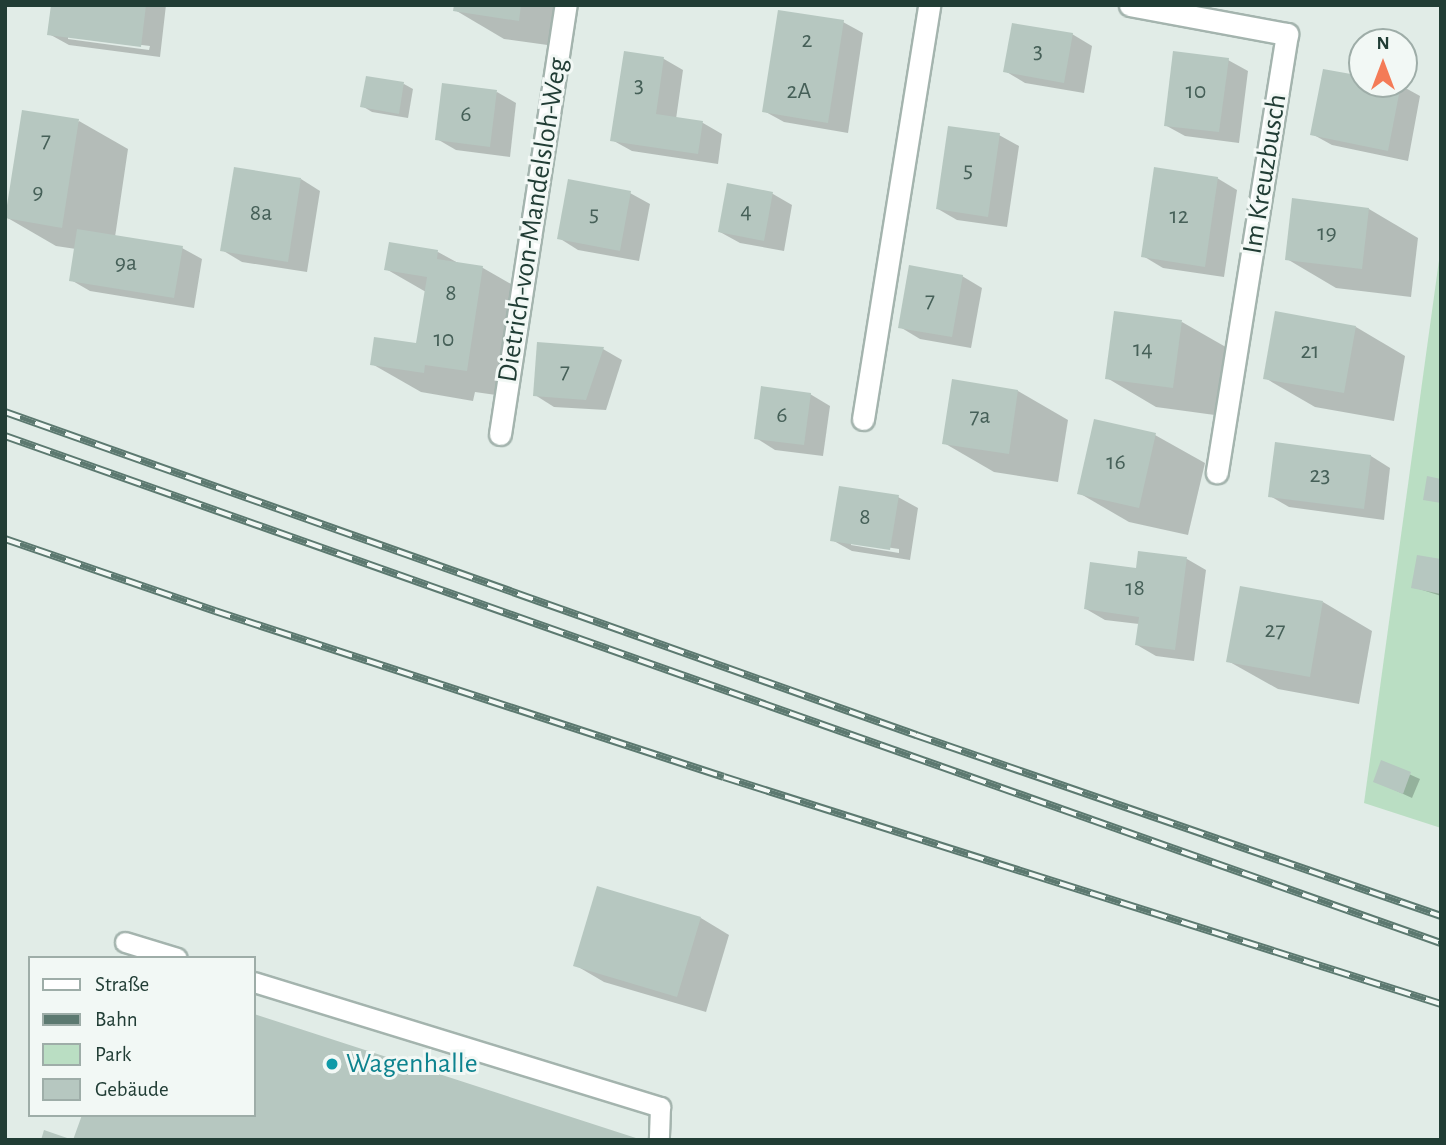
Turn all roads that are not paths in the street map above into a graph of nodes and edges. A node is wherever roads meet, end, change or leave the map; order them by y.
1 (566, 5) edge
2 (929, 5) edge
3 (1130, 5) edge
4 (863, 419) dead end
5 (499, 434) dead end
6 (1217, 472) dead end
7 (125, 942) dead end
8 (170, 956) edge
9 (256, 983) edge
10 (659, 1140) edge

1 - 5 street, Dietrich-von-Mandelsloh-Weg
2 - 4 street
3 - 6 street, Im Kreuzbusch
7 - 8 lane
9 - 10 lane

